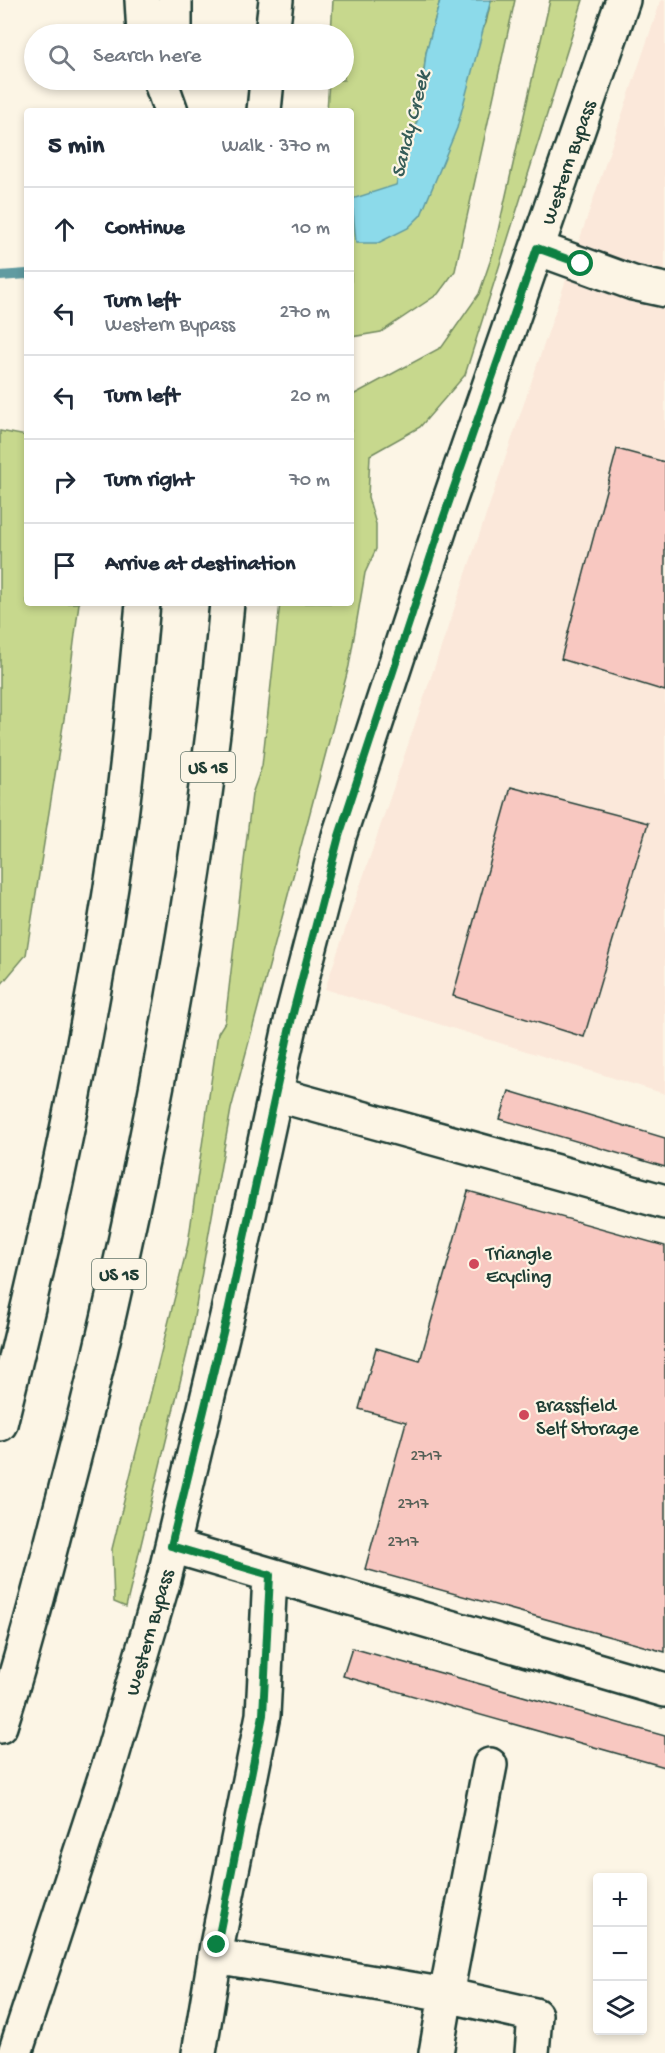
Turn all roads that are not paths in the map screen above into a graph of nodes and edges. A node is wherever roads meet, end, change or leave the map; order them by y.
1 (142, 0) edge
2 (175, 0) edge
3 (255, 0) edge
4 (276, 0) edge
5 (623, 0) edge
6 (143, 24) edge
7 (175, 24) edge
8 (254, 24) edge
9 (273, 24) edge
10 (164, 90) edge
11 (174, 90) edge
12 (254, 90) edge
13 (266, 90) edge
14 (172, 108) edge
15 (173, 108) edge
16 (254, 108) edge
17 (264, 108) edge
18 (537, 248) junction
19 (665, 291) edge
20 (143, 606) edge
21 (227, 606) edge
22 (275, 1094) junction
23 (665, 1202) edge
24 (0, 1424) edge
25 (171, 1546) junction
26 (270, 1575) junction
27 (665, 1690) edge
28 (0, 1726) edge
29 (490, 1765) dead end
30 (215, 1956) junction
31 (446, 1995) junction
32 (15, 2053) edge
33 (199, 2053) edge
34 (436, 2053) edge
35 (532, 2053) edge

1 - 6 main road
2 - 7 main road
3 - 8 main road
4 - 9 main road
5 - 18 main road, Western Bypass
10 - 14 main road
11 - 15 main road
12 - 16 main road
13 - 17 main road
18 - 19 main road
18 - 22 main road, Western Bypass
20 - 24 main road
21 - 28 main road, US 15
22 - 23 main road
22 - 25 main road, Western Bypass
25 - 26 main road
25 - 32 main road, Western Bypass
26 - 27 main road
26 - 30 main road
29 - 31 main road
30 - 31 main road
30 - 33 main road
31 - 34 main road
31 - 35 main road

